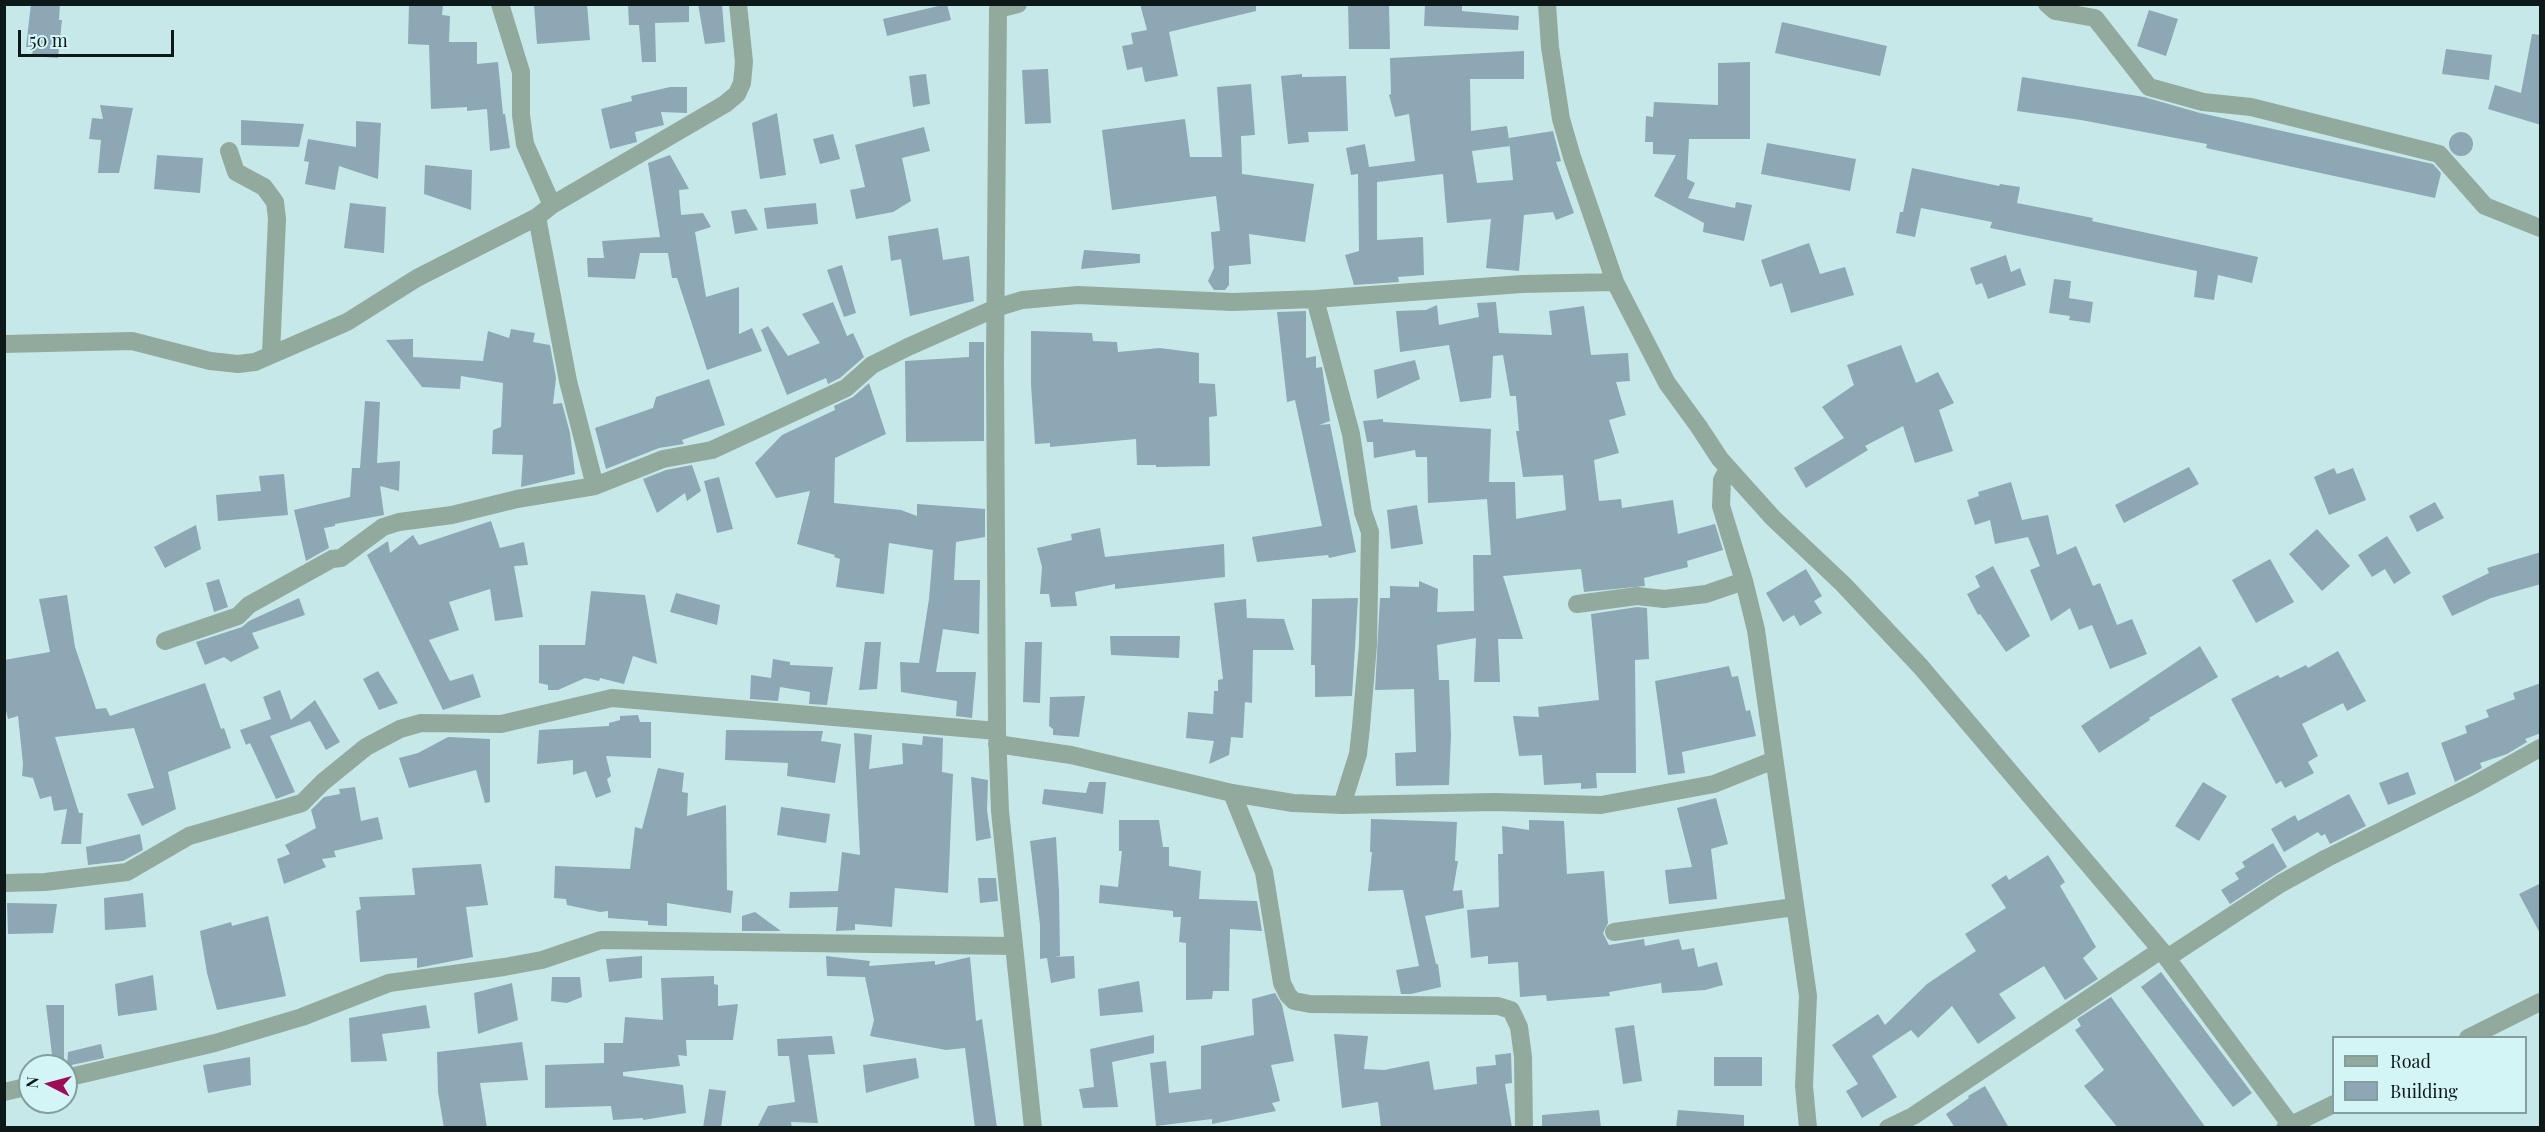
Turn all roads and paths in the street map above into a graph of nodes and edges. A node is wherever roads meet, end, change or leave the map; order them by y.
1 (500, 4) edge
2 (738, 4) edge
3 (1018, 4) edge
4 (1546, 4) edge
5 (2047, 4) edge
6 (998, 7) edge
7 (229, 151) dead end
8 (552, 204) junction
9 (537, 217) junction
10 (2541, 228) edge
11 (1615, 282) junction
12 (1315, 299) junction
13 (996, 308) junction
14 (4, 344) edge
15 (278, 351) junction
16 (1728, 469) junction
17 (595, 486) junction
18 (1744, 581) junction
19 (1577, 604) dead end
20 (165, 640) dead end
21 (997, 737) junction
22 (2541, 748) edge
23 (1774, 760) junction
24 (1232, 793) junction
25 (1342, 805) junction
26 (4, 882) edge
27 (1794, 907) junction
28 (1614, 932) dead end
29 (1012, 946) junction
30 (2164, 954) junction
31 (2541, 1002) edge
32 (2472, 1036) edge
33 (78, 1075) edge
34 (2332, 1105) edge
35 (2290, 1127) edge
36 (1033, 1128) edge
37 (1524, 1128) edge
38 (1808, 1128) edge
39 (1888, 1128) edge

1 - 8 street
2 - 8 street
3 - 6 street
4 - 11 street
5 - 10 street
6 - 13 street
7 - 15 street
8 - 9 street
9 - 15 street
9 - 17 street
11 - 12 street
11 - 16 street
12 - 13 street
12 - 25 street
13 - 17 street
13 - 21 street
14 - 15 street
16 - 18 street
16 - 30 street
17 - 20 street
18 - 19 street
18 - 23 street
21 - 24 street
21 - 26 street
21 - 29 street
22 - 30 street
23 - 25 street
23 - 27 street
24 - 25 street
24 - 37 street
27 - 28 street
27 - 38 street
29 - 33 street
29 - 36 street
30 - 35 street
30 - 39 street
31 - 32 street
34 - 35 street

